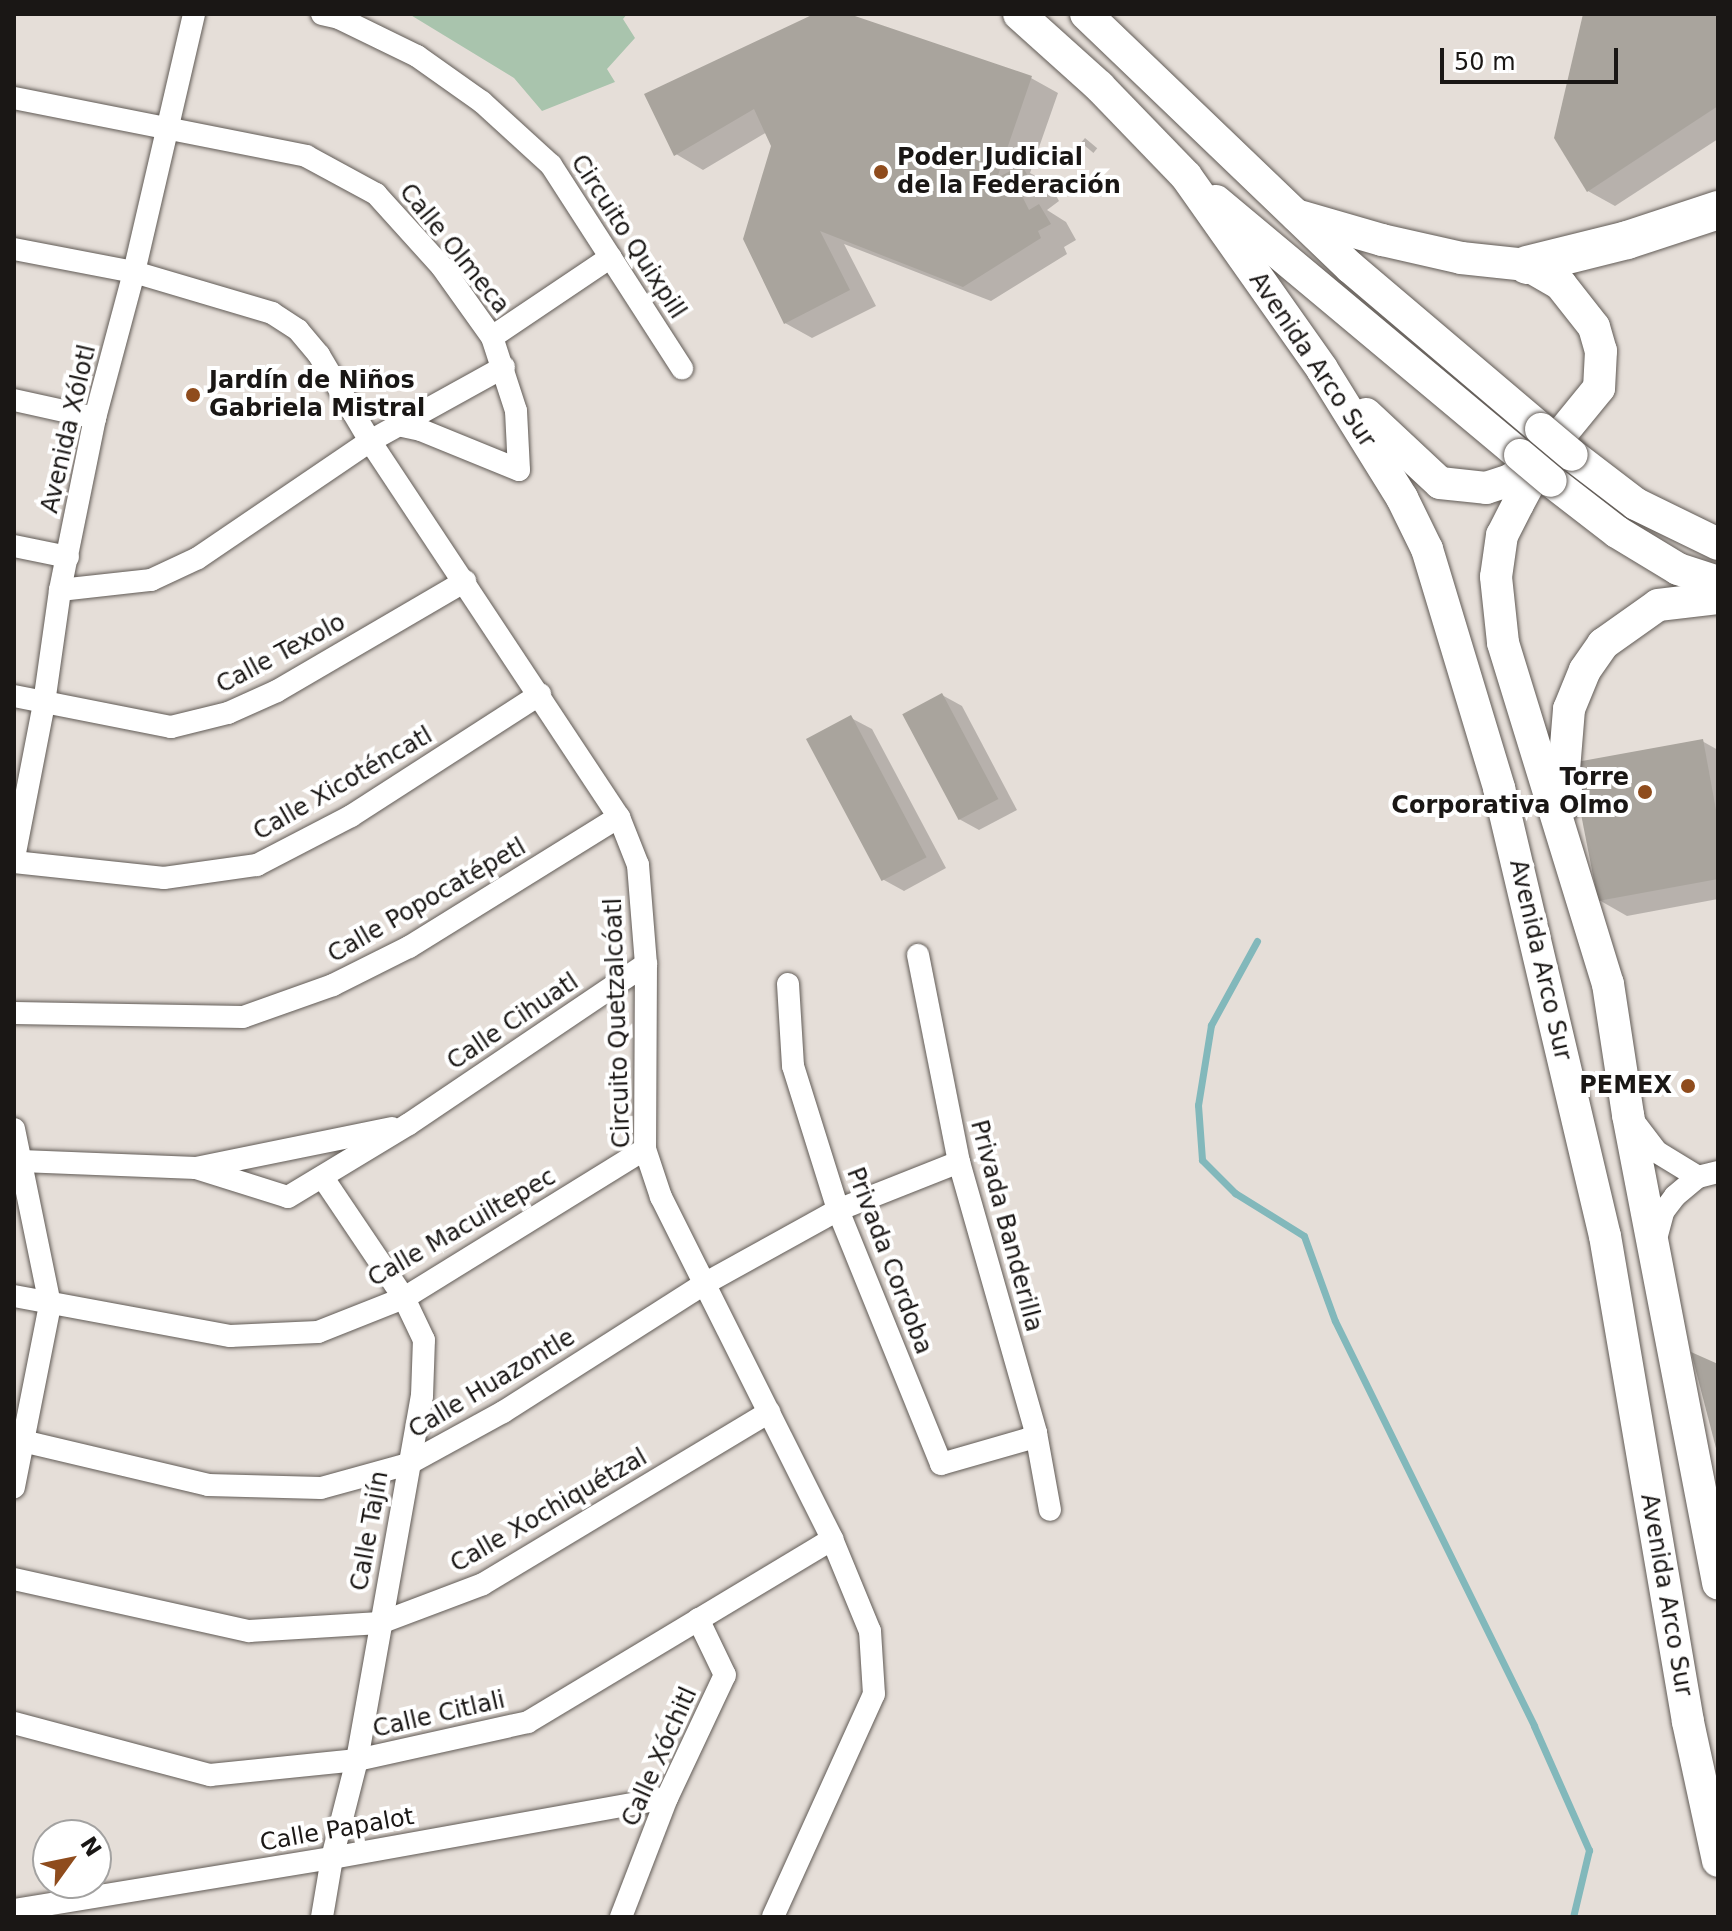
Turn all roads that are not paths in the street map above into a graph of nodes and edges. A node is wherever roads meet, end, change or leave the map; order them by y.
1 (194, 14) edge
2 (322, 14) edge
3 (1019, 14) edge
4 (1086, 14) edge
5 (14, 98) edge
6 (169, 129) junction
7 (1186, 176) junction
8 (1718, 210) edge
9 (1296, 215) junction
10 (14, 249) edge
11 (611, 257) junction
12 (1527, 265) junction
13 (134, 272) junction
14 (492, 337) junction
15 (504, 367) junction
16 (682, 368) dead end
17 (1322, 369) junction
18 (14, 400) edge
19 (95, 418) junction
20 (402, 426) junction
21 (370, 441) junction
22 (1546, 455) junction
23 (1718, 544) edge
24 (14, 546) edge
25 (68, 557) junction
26 (465, 581) junction
27 (1718, 582) edge
28 (60, 590) junction
29 (1718, 598) edge
30 (540, 694) junction
31 (14, 696) edge
32 (44, 703) junction
33 (619, 817) junction
34 (14, 860) edge
35 (1579, 881) junction
36 (918, 955) dead end
37 (646, 964) junction
38 (788, 984) dead end
39 (14, 1013) edge
40 (1628, 1115) junction
41 (409, 1124) junction
42 (14, 1129) edge
43 (645, 1149) junction
44 (21, 1161) junction
45 (959, 1162) junction
46 (196, 1168) junction
47 (1708, 1174) edge
48 (323, 1178) junction
49 (838, 1210) junction
50 (1654, 1243) junction
51 (704, 1284) junction
52 (14, 1296) edge
53 (404, 1298) junction
54 (50, 1305) junction
55 (769, 1412) junction
56 (1032, 1436) junction
57 (19, 1440) edge
58 (408, 1464) junction
59 (14, 1487) edge
60 (1050, 1510) dead end
61 (832, 1539) junction
62 (14, 1579) edge
63 (1718, 1583) edge
64 (698, 1619) junction
65 (380, 1623) junction
66 (1688, 1722) junction
67 (14, 1723) edge
68 (1718, 1741) edge
69 (357, 1760) junction
70 (667, 1798) junction
71 (332, 1858) junction
72 (1718, 1861) edge
73 (14, 1910) edge
74 (322, 1917) edge
75 (621, 1917) edge
76 (773, 1917) edge

1 - 6 street, Avenida Xólotl
2 - 11 street, Circuito Quixpill
3 - 7 main road, Avenida Arco Sur
4 - 9 main road
5 - 6 street, Calle Olmeca
6 - 13 street, Avenida Xólotl
6 - 14 street, Calle Olmeca
7 - 17 main road, Avenida Arco Sur
7 - 22 main road, Avenida Arco Sur
8 - 12 highway
9 - 12 main road
9 - 22 main road
10 - 13 street, Circuito Quetzalcóatl
11 - 14 street
11 - 16 street, Circuito Quixpill
12 - 22 main road
13 - 19 street, Avenida Xólotl
13 - 21 street, Circuito Quetzalcóatl
14 - 15 street, Calle Olmeca
15 - 20 street
15 - 20 street, Calle Olmeca
17 - 22 main road
17 - 66 main road, Avenida Arco Sur
18 - 19 street
19 - 25 street, Avenida Xólotl
20 - 21 street
21 - 26 street, Circuito Quetzalcóatl
21 - 28 street
22 - 23 main road
22 - 27 main road
22 - 35 main road
24 - 25 street
25 - 28 street, Avenida Xólotl
26 - 30 street, Circuito Quetzalcóatl
26 - 32 street, Calle Texolo
28 - 32 street, Avenida Xólotl
29 - 35 main road
30 - 33 street, Circuito Quetzalcóatl
30 - 34 street, Calle Xicoténcatl
31 - 32 street, Calle Texolo
32 - 34 street, Avenida Xólotl
33 - 37 street, Circuito Quetzalcóatl
33 - 39 street, Calle Popocatépetl
35 - 40 main road
36 - 45 street, Privada Banderilla
37 - 41 street, Calle Cihuatl
37 - 43 street, Circuito Quetzalcóatl
38 - 49 street, Privada Cordoba
40 - 47 street
40 - 50 main road
41 - 46 street, Calle Cihuatl
41 - 48 street, Calle Cihuatl
42 - 44 street
43 - 51 street, Circuito Quetzalcóatl
43 - 53 street, Calle Macuiltepec
44 - 46 street, Calle Cihuatl
44 - 54 street
45 - 49 street, Calle Huazontle
45 - 56 street, Privada Banderilla
46 - 48 street, Calle Cihuatl
47 - 50 street
48 - 53 street, Calle Tajín
49 - 51 street, Calle Huazontle
49 - 56 street, Privada Cordoba
50 - 63 main road
51 - 55 street, Circuito Quetzalcóatl
51 - 58 street, Calle Huazontle
52 - 54 street, Calle Macuiltepec
53 - 54 street, Calle Macuiltepec
53 - 58 street, Calle Tajín
54 - 57 street
55 - 61 street, Circuito Quetzalcóatl
55 - 65 street, Calle Xochiquétzal
56 - 60 street, Privada Banderilla
57 - 58 street, Calle Huazontle
57 - 59 street
58 - 65 street, Calle Tajín
61 - 64 street, Calle Citlali
61 - 76 street, Circuito Quetzalcóatl
62 - 65 street, Calle Xochiquétzal
64 - 69 street, Calle Citlali
64 - 70 street, Calle Xóchitl
65 - 69 street, Calle Tajín
66 - 68 main road
66 - 72 main road, Avenida Arco Sur
67 - 69 street, Calle Citlali
69 - 71 street, Calle Tajín
70 - 71 street, Calle Papalot
70 - 75 street, Calle Xóchitl
71 - 73 street, Calle Papalot
71 - 74 street, Calle Tajín

